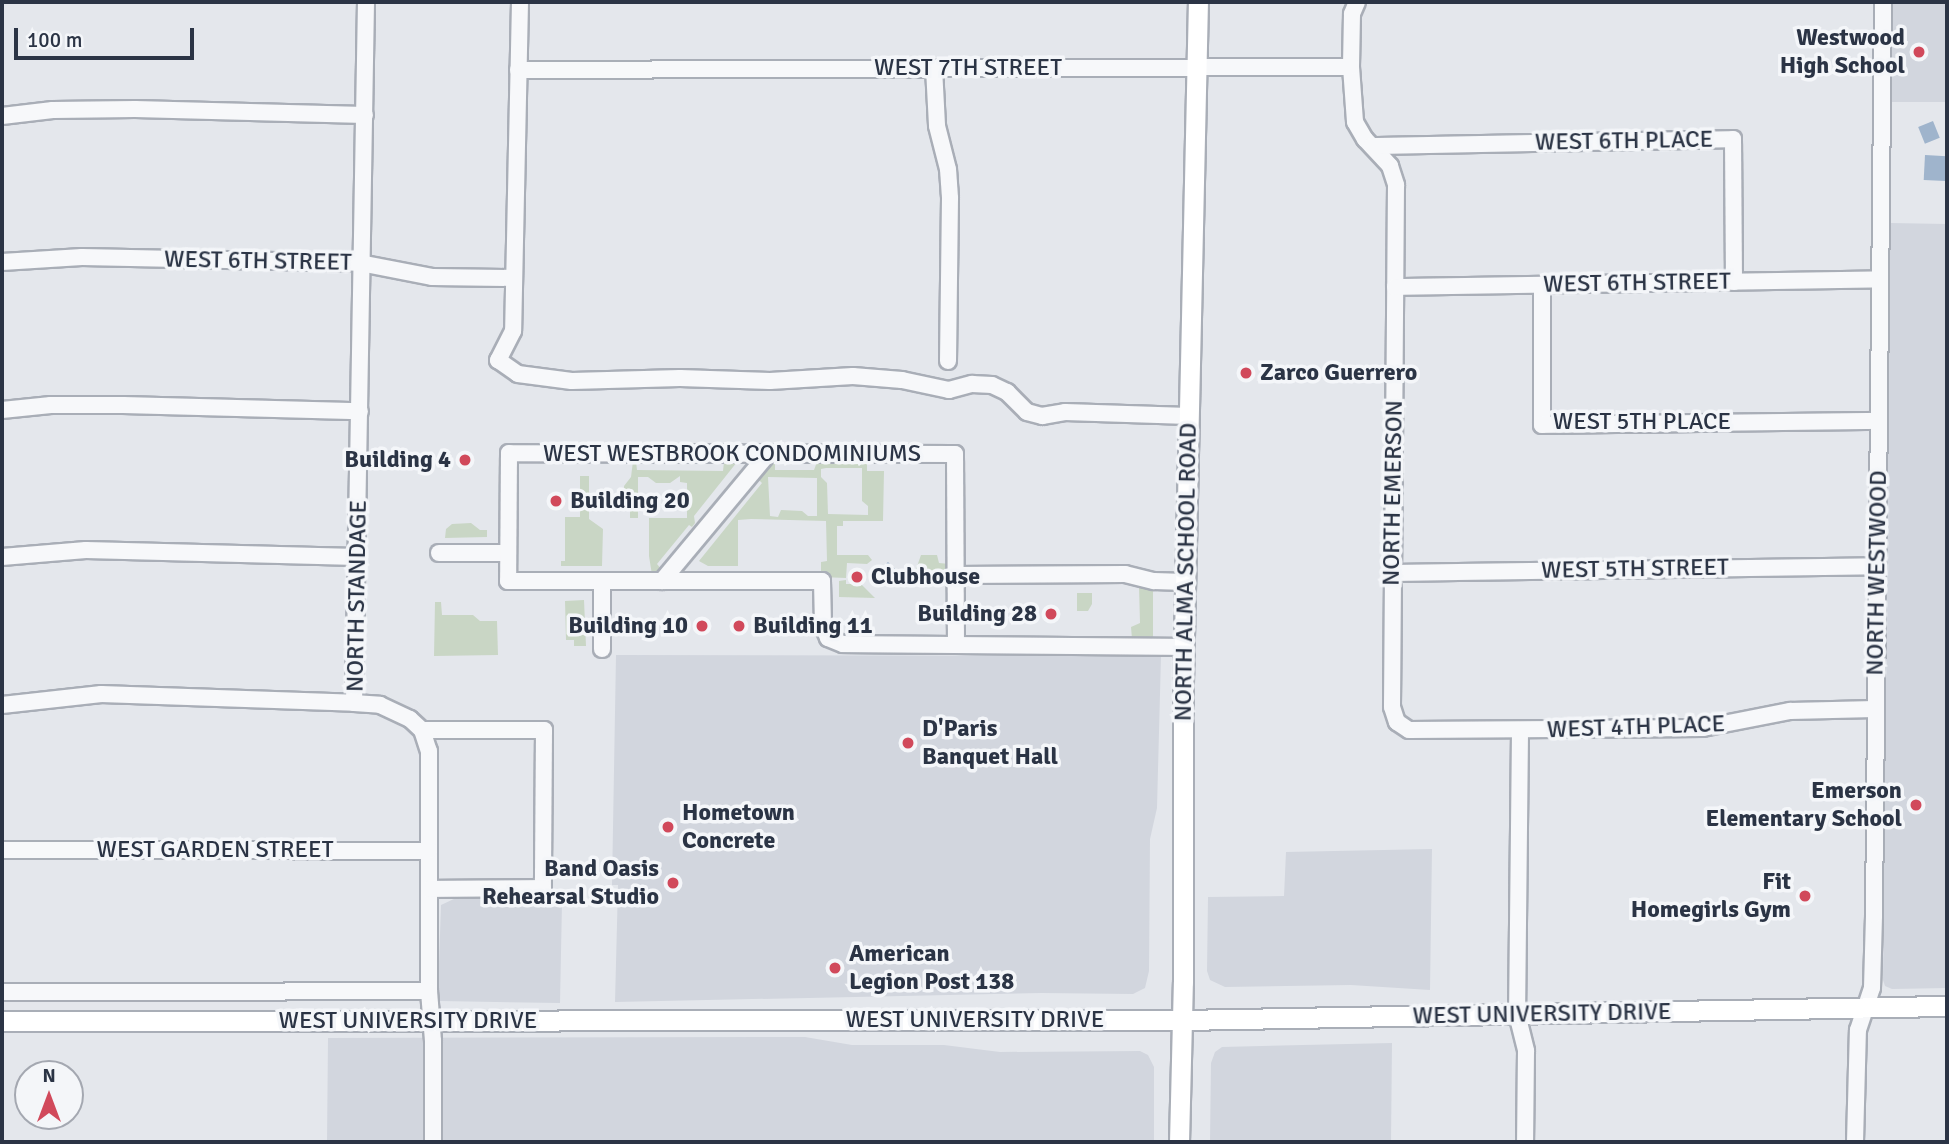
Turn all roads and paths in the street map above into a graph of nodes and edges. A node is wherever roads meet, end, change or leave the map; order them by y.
1 (366, 2) edge
2 (520, 2) edge
3 (1198, 2) edge
4 (1357, 2) edge
5 (1883, 2) edge
6 (1351, 67) junction
7 (934, 68) junction
8 (1197, 68) junction
9 (518, 70) junction
10 (365, 115) junction
11 (2, 116) edge
12 (1372, 146) junction
13 (2, 262) edge
14 (360, 263) junction
15 (513, 278) junction
16 (1880, 279) junction
17 (1734, 282) junction
18 (1542, 285) junction
19 (1395, 287) junction
20 (948, 362) dead end
21 (2, 410) edge
22 (360, 411) junction
23 (1189, 416) junction
24 (1879, 421) junction
25 (768, 454) junction
26 (439, 553) dead end
27 (508, 553) junction
28 (2, 557) edge
29 (357, 557) junction
30 (1878, 566) junction
31 (1392, 573) junction
32 (956, 575) junction
33 (602, 581) junction
34 (662, 581) junction
35 (1185, 582) junction
36 (956, 645) junction
37 (1184, 647) junction
38 (602, 649) dead end
39 (354, 703) junction
40 (2, 705) edge
41 (1875, 709) junction
42 (1397, 722) joint
43 (422, 730) junction
44 (1520, 732) junction
45 (2, 850) edge
46 (429, 850) junction
47 (429, 889) junction
48 (429, 991) junction
49 (2, 992) edge
50 (1947, 1006) edge
51 (1866, 1008) junction
52 (1517, 1014) junction
53 (1181, 1020) junction
54 (2, 1021) edge
55 (429, 1021) junction
56 (433, 1142) edge
57 (1179, 1142) edge
58 (1525, 1142) edge
59 (1855, 1142) edge

1 - 10 street, NORTH STANDAGE
2 - 9 street
3 - 8 main road, NORTH ALMA SCHOOL ROAD
4 - 6 street
5 - 16 street, NORTH WESTWOOD
6 - 8 street, WEST 7TH STREET
6 - 12 street, NORTH EMERSON
7 - 8 street, WEST 7TH STREET
7 - 9 street, WEST 7TH STREET
7 - 20 street
8 - 23 main road, NORTH ALMA SCHOOL ROAD
9 - 15 street
10 - 11 street
10 - 14 street, NORTH STANDAGE
12 - 17 street, WEST 6TH PLACE
12 - 19 street, NORTH EMERSON
13 - 14 street, WEST 6TH STREET
14 - 15 street, WEST 6TH STREET
14 - 22 street, NORTH STANDAGE
15 - 23 street
16 - 17 street, WEST 6TH STREET
16 - 24 street, NORTH WESTWOOD
17 - 18 street, WEST 6TH STREET
18 - 19 street, WEST 6TH STREET
18 - 24 street, WEST 5TH PLACE
19 - 31 street, NORTH EMERSON
21 - 22 street
22 - 29 street, NORTH STANDAGE
23 - 35 main road, NORTH ALMA SCHOOL ROAD
24 - 30 street, NORTH WESTWOOD
25 - 27 street, WEST WESTBROOK CONDOMINIUMS
25 - 32 street, WEST WESTBROOK CONDOMINIUMS
25 - 34 street
26 - 27 street
27 - 33 street
28 - 29 street
29 - 39 street, NORTH STANDAGE
30 - 31 street, WEST 5TH STREET
30 - 41 street, NORTH WESTWOOD
31 - 42 street, NORTH EMERSON
32 - 35 street
32 - 36 street
33 - 34 street
33 - 38 street
34 - 36 street
35 - 37 main road, NORTH ALMA SCHOOL ROAD
36 - 37 street
37 - 53 main road, NORTH ALMA SCHOOL ROAD
39 - 40 street
39 - 43 street, NORTH STANDAGE
41 - 44 street, WEST 4TH PLACE
41 - 51 street, NORTH WESTWOOD
42 - 44 street, WEST 4TH PLACE
43 - 46 street
43 - 47 street
44 - 52 street
45 - 46 street, WEST GARDEN STREET
46 - 47 street
47 - 48 street
48 - 49 street, WEST UNIVERSITY DRIVE
48 - 55 street
50 - 51 main road, WEST UNIVERSITY DRIVE
51 - 52 main road, WEST UNIVERSITY DRIVE
51 - 59 street, NORTH WESTWOOD
52 - 53 main road, WEST UNIVERSITY DRIVE
52 - 58 street
53 - 55 main road, WEST UNIVERSITY DRIVE
53 - 57 main road, NORTH ALMA SCHOOL ROAD
54 - 55 main road, WEST UNIVERSITY DRIVE
55 - 56 street

